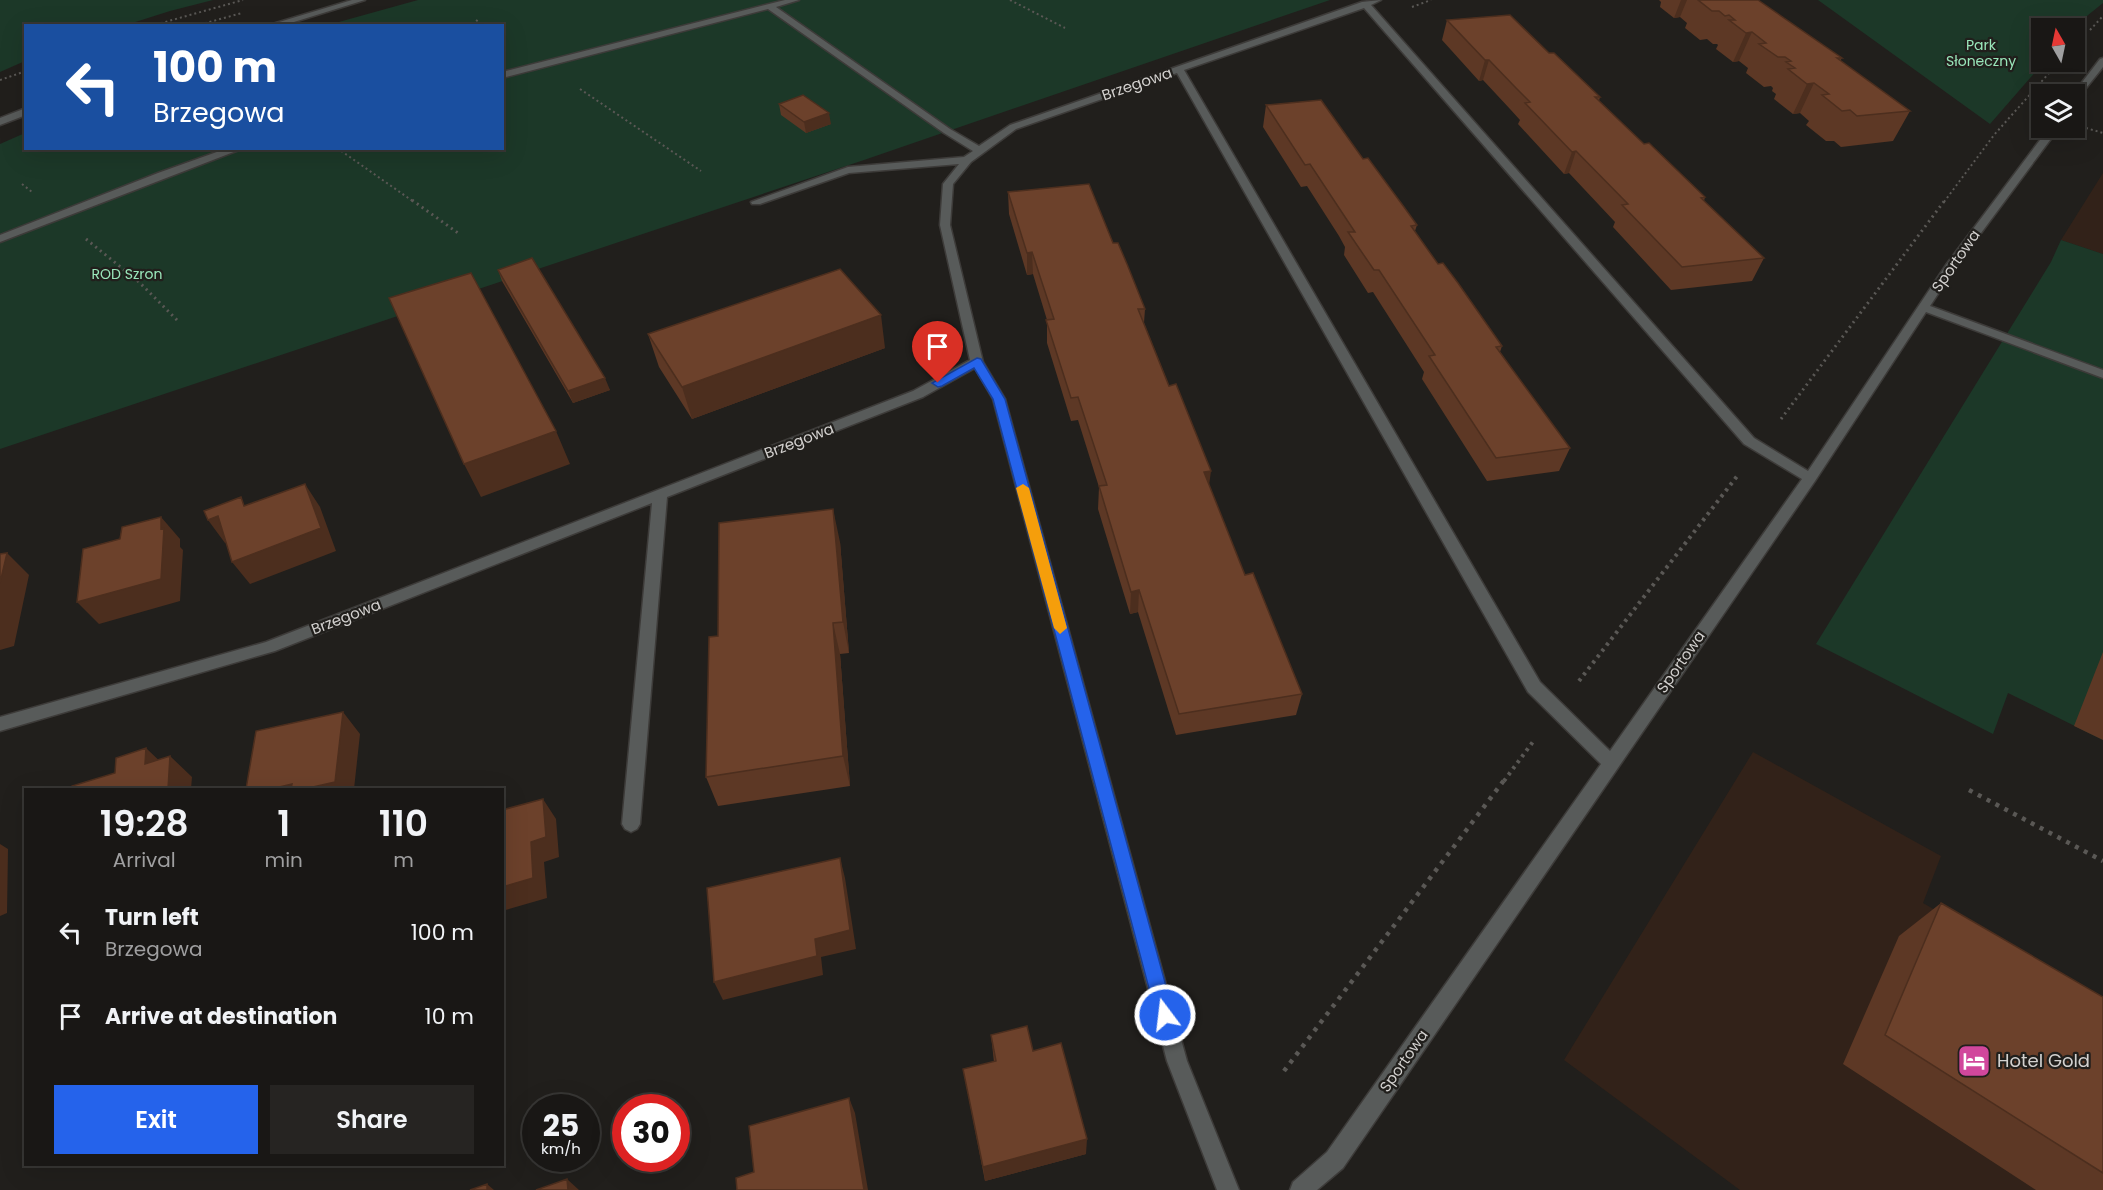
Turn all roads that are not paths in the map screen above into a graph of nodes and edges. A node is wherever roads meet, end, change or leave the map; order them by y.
1 (361, 0) edge
2 (795, 0) edge
3 (1371, 2) edge
4 (769, 6) junction
5 (277, 24) edge
6 (2103, 61) edge
7 (1179, 69) junction
8 (504, 74) edge
9 (2085, 85) edge
10 (24, 112) edge
11 (0, 122) edge
12 (2047, 138) edge
13 (233, 150) edge
14 (980, 151) junction
15 (967, 160) junction
16 (756, 202) dead end
17 (0, 239) edge
18 (1925, 308) junction
19 (977, 362) junction
20 (2103, 374) edge
21 (1809, 478) junction
22 (660, 495) junction
23 (0, 723) edge
24 (1611, 763) junction
25 (631, 824) dead end
26 (1228, 1190) edge
27 (1301, 1190) edge

1 - 5 street
2 - 4 street
3 - 7 street, Brzegowa
3 - 21 street
4 - 8 street
4 - 14 street
6 - 9 street
7 - 14 street, Brzegowa
7 - 24 street
10 - 11 street
12 - 18 street, Sportowa
13 - 17 street
14 - 15 street, Brzegowa
15 - 16 street
15 - 19 street, Brzegowa
18 - 20 street
18 - 21 street, Sportowa
19 - 22 street, Brzegowa
19 - 26 street
21 - 24 street, Sportowa
22 - 23 street, Brzegowa
22 - 25 street
24 - 27 street, Sportowa

